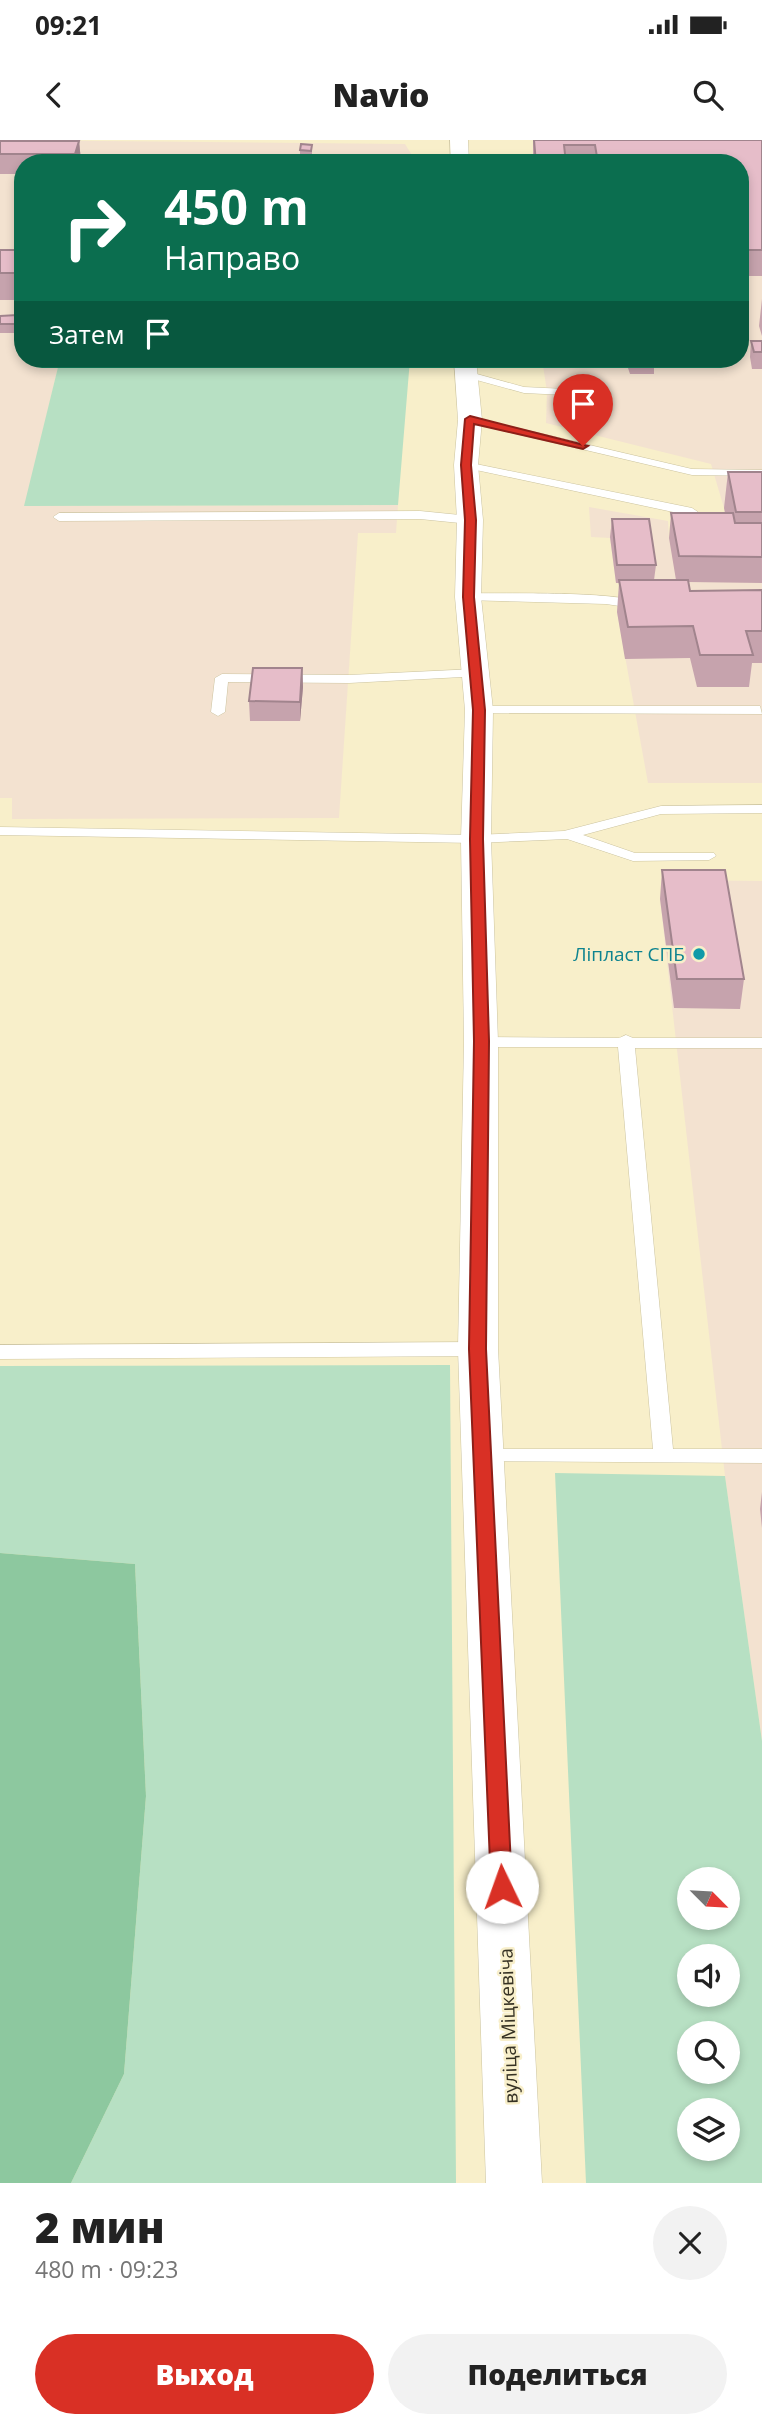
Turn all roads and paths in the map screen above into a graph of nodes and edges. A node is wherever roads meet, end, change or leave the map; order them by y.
1 (466, 368) edge
2 (471, 368) edge
3 (607, 394) dead end
4 (470, 419) junction
5 (466, 465) junction
6 (762, 473) edge
7 (692, 512) edge
8 (59, 517) dead end
9 (470, 520) junction
10 (468, 597) junction
11 (649, 605) edge
12 (476, 673) junction
13 (479, 710) junction
14 (760, 710) dead end
15 (218, 712) dead end
16 (762, 808) edge
17 (0, 831) edge
18 (564, 835) junction
19 (476, 839) junction
20 (709, 856) dead end
21 (626, 1040) junction
22 (481, 1041) junction
23 (762, 1043) edge
24 (478, 1349) junction
25 (0, 1352) edge
26 (483, 1456) junction
27 (762, 1456) edge
28 (664, 1457) junction
29 (514, 2183) edge

1 - 4 street, вуліца Міцкевіча
2 - 3 lane
4 - 5 street, вуліца Міцкевіча
4 - 6 lane
5 - 7 lane
5 - 9 street, вуліца Міцкевіча
8 - 9 lane
9 - 10 street, вуліца Міцкевіча
10 - 11 lane
10 - 12 street, вуліца Міцкевіча
12 - 13 street, вуліца Міцкевіча
12 - 15 lane
13 - 14 lane
13 - 19 street, вуліца Міцкевіча
16 - 18 lane
17 - 19 lane
18 - 19 lane
18 - 20 lane
19 - 22 street, вуліца Міцкевіча
21 - 22 lane
21 - 23 lane
21 - 28 lane
22 - 24 street, вуліца Міцкевіча
24 - 25 lane
24 - 26 street, вуліца Міцкевіча
26 - 28 lane
26 - 29 street, вуліца Міцкевіча
27 - 28 lane

